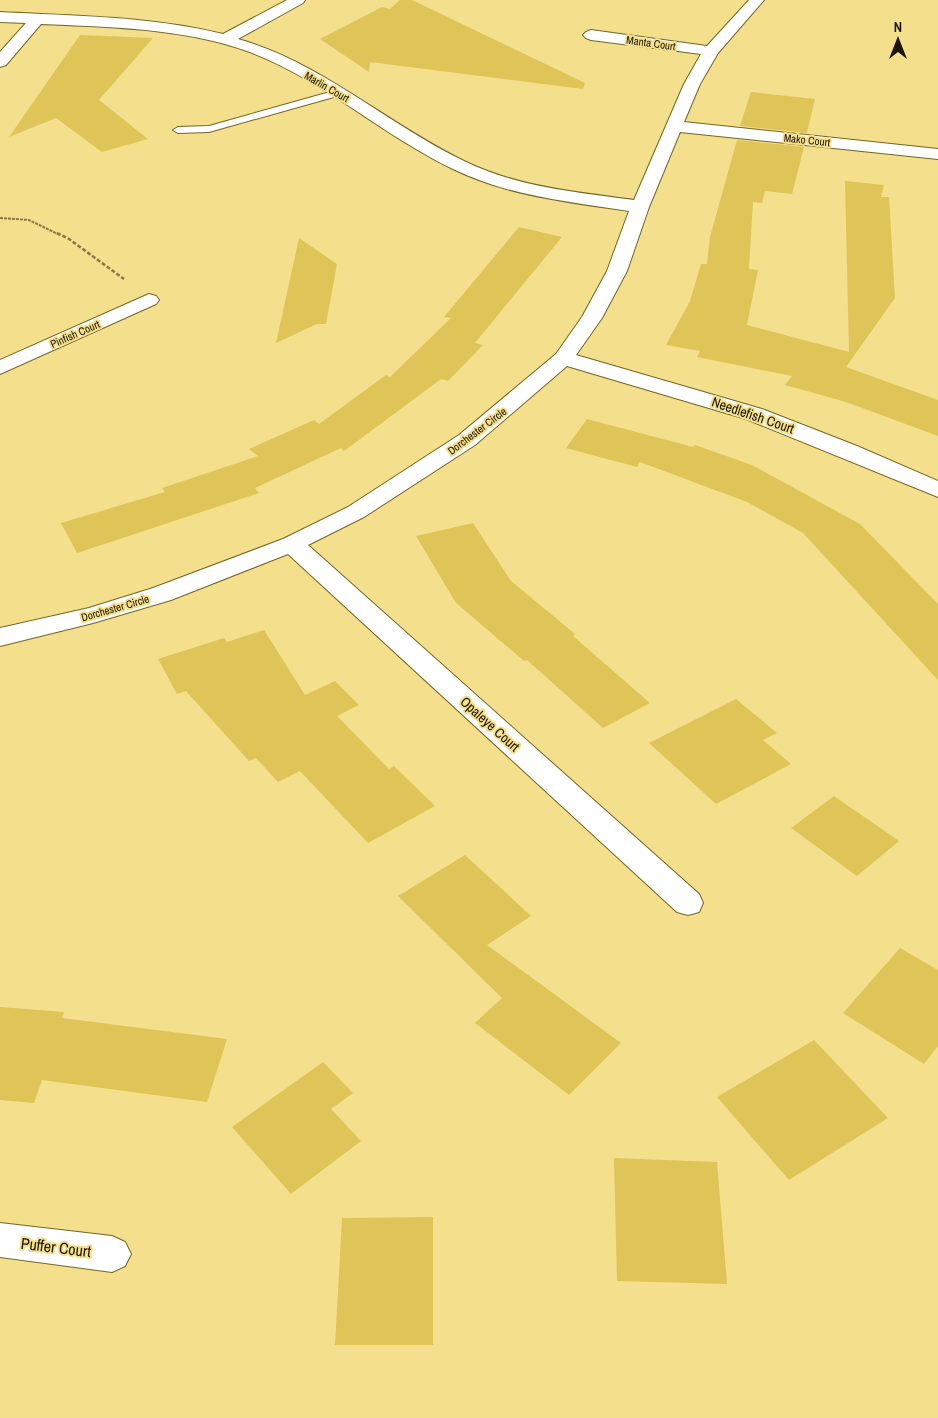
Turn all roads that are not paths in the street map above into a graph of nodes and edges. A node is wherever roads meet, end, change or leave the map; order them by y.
1 (298, 0) edge
2 (757, 0) edge
3 (0, 16) edge
4 (37, 19) junction
5 (591, 35) dead end
6 (224, 40) junction
7 (711, 51) junction
8 (0, 62) edge
9 (337, 92) junction
10 (676, 126) junction
11 (178, 130) dead end
12 (938, 154) edge
13 (640, 207) junction
14 (149, 300) road end
15 (563, 358) junction
16 (0, 368) edge
17 (938, 489) edge
18 (292, 544) junction
19 (0, 638) edge
20 (688, 903) dead end
21 (0, 1240) edge
22 (112, 1254) dead end

1 - 6 street
2 - 7 street, Dorchester Circle
3 - 4 street, Marlin Court
4 - 6 street, Marlin Court
4 - 8 street
5 - 7 street, Manta Court
6 - 9 street, Marlin Court
7 - 10 street, Dorchester Circle
9 - 11 lane
9 - 13 street, Marlin Court
10 - 12 street, Mako Court
10 - 13 street, Dorchester Circle
13 - 15 street, Dorchester Circle
14 - 16 street, Pinfish Court
15 - 17 street, Needlefish Court
15 - 18 street, Dorchester Circle
18 - 19 street, Dorchester Circle
18 - 20 street, Opaleye Court
21 - 22 street, Puffer Court

